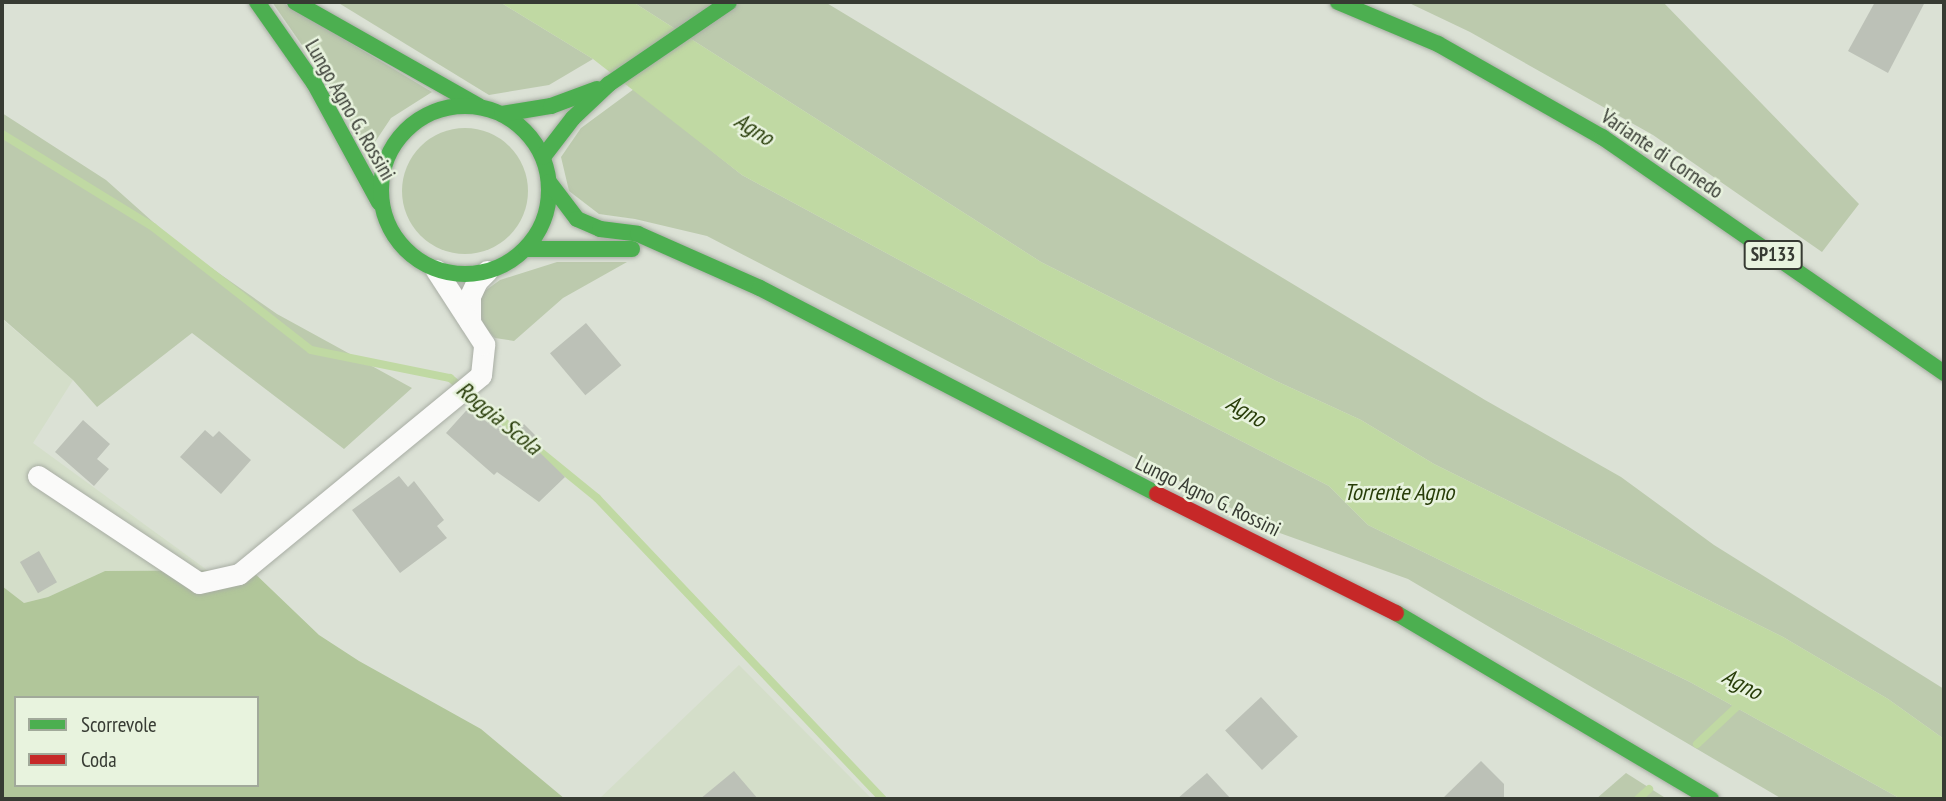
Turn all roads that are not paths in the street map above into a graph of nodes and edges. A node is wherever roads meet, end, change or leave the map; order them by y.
1 (257, 2) edge
2 (295, 2) edge
3 (729, 2) edge
4 (1338, 2) edge
5 (609, 84) junction
6 (479, 106) junction
7 (502, 114) junction
8 (543, 158) junction
9 (550, 182) junction
10 (381, 206) junction
11 (526, 248) junction
12 (675, 251) junction
13 (436, 270) junction
14 (487, 271) junction
15 (470, 322) junction
16 (1944, 373) edge
17 (38, 476) dead end
18 (1711, 799) edge

1 - 10 main road, Lungo Agno G. Rossini
2 - 6 main road, Lungo Agno G. Rossini
3 - 5 main road
4 - 16 main road, Variante di Cornedo / SP133
5 - 7 main road
5 - 8 main road
6 - 7 main road, Lungo Agno G. Rossini
6 - 10 main road, Lungo Agno G. Rossini
7 - 8 main road, Lungo Agno G. Rossini
8 - 9 main road, Lungo Agno G. Rossini
9 - 11 main road, Lungo Agno G. Rossini
9 - 12 main road, Lungo Agno G. Rossini
10 - 13 main road, Lungo Agno G. Rossini
11 - 12 main road, Lungo Agno G. Rossini
11 - 14 main road, Lungo Agno G. Rossini
12 - 18 main road, Lungo Agno G. Rossini
13 - 14 main road, Lungo Agno G. Rossini
13 - 15 street
14 - 15 street
15 - 17 street

